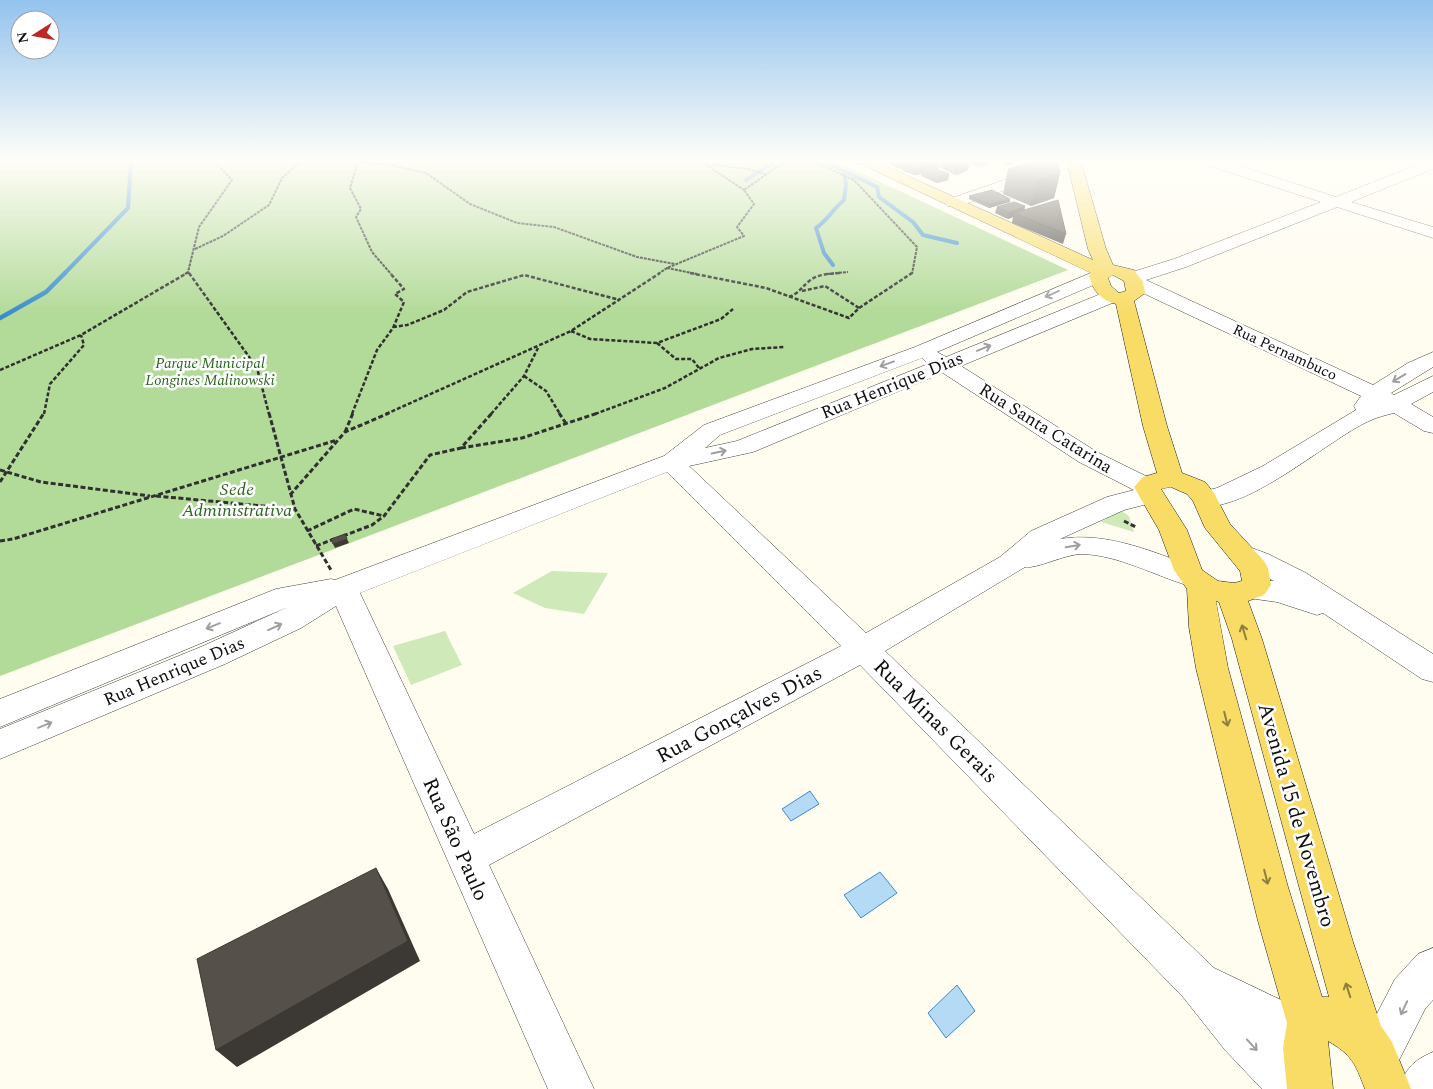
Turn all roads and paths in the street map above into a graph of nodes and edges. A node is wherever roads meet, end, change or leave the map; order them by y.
1 (209, 213) edge
2 (257, 213) edge
3 (359, 213) edge
4 (492, 213) edge
5 (747, 213) edge
6 (885, 213) edge
7 (975, 213) edge
8 (1087, 213) edge
9 (1099, 213) edge
10 (1297, 213) edge
11 (1374, 213) edge
12 (1381, 213) edge
13 (1433, 228) edge
14 (1433, 233) edge
15 (194, 250) junction
16 (676, 264) junction
17 (667, 268) junction
18 (188, 272) junction
19 (848, 272) dead end
20 (1118, 281) junction
21 (802, 291) junction
22 (788, 297) junction
23 (620, 300) junction
24 (859, 308) junction
25 (733, 309) dead end
26 (393, 328) junction
27 (571, 331) junction
28 (81, 336) junction
29 (657, 343) junction
30 (538, 347) junction
31 (784, 347) dead end
32 (922, 351) junction
33 (1433, 358) edge
34 (944, 365) junction
35 (699, 368) junction
36 (0, 370) edge
37 (524, 376) junction
38 (1433, 383) edge
39 (1377, 405) junction
40 (568, 425) junction
41 (1433, 426) edge
42 (345, 432) junction
43 (337, 440) junction
44 (462, 448) junction
45 (279, 460) junction
46 (671, 462) junction
47 (0, 470) edge
48 (6, 471) junction
49 (0, 482) edge
50 (1156, 487) junction
51 (290, 495) junction
52 (152, 496) junction
53 (1205, 499) junction
54 (294, 509) junction
55 (384, 516) junction
56 (307, 531) junction
57 (0, 540) edge
58 (316, 546) junction
59 (1244, 555) junction
60 (1010, 564) junction
61 (1218, 587) junction
62 (343, 588) junction
63 (1343, 612) junction
64 (863, 648) junction
65 (1433, 670) edge
66 (1214, 672) junction
67 (1258, 679) junction
68 (0, 713) edge
69 (0, 744) edge
70 (465, 858) junction
71 (1433, 969) edge
72 (1198, 982) junction
73 (1307, 1029) junction
74 (1376, 1061) edge
75 (1433, 1075) edge
76 (571, 1089) edge
77 (1293, 1089) edge
78 (1310, 1089) edge
79 (1421, 1089) edge

1 - 15 path
2 - 15 path
3 - 26 path
4 - 16 path
5 - 16 path
6 - 24 path
7 - 20 main road, Rua Pernambuco
8 - 20 main road, Avenida 15 de Novembro
9 - 20 main road, Avenida 15 de Novembro
10 - 20 street, Rua Henrique Dias
11 - 14 street
12 - 13 street
15 - 18 path
16 - 17 path
17 - 22 path
17 - 23 path
18 - 28 path
18 - 45 path
19 - 21 path
20 -> 32 street, Rua Henrique Dias
34 -> 20 street, Rua Henrique Dias
20 - 39 street, Rua Pernambuco
20 - 50 main road, Avenida 15 de Novembro
21 - 22 path
21 - 24 path
22 - 24 path
23 - 26 path
23 - 27 path
25 - 29 path
26 - 42 path
27 - 29 path
27 - 30 path
28 - 36 path
28 - 48 path
29 - 35 path
30 - 37 path
30 - 42 path
31 - 35 path
32 - 34 street, Rua Santa Catarina
32 -> 46 street, Rua Henrique Dias
33 -> 39 street
46 -> 34 street, Rua Henrique Dias
34 - 50 street, Rua Santa Catarina
35 - 40 path
37 - 40 path
37 - 44 path
38 - 39 street
39 - 41 street, Rua Pernambuco
39 - 53 street
40 - 44 path
42 - 43 path
43 - 45 path
43 - 51 path
44 - 55 path
45 - 51 path
45 - 52 path
46 - 62 street, Rua Henrique Dias
46 - 64 street, Rua Minas Gerais
47 - 48 path
48 - 49 path
48 - 52 path
50 - 53 main road, Avenida 15 de Novembro
50 - 60 street, Rua Gonçalves Dias
50 - 61 main road, Avenida 15 de Novembro
51 - 54 path
52 - 54 path
52 - 57 path
53 - 59 main road, Avenida 15 de Novembro
54 - 56 path
55 - 56 path
55 - 58 path
56 - 58 path
58 - 62 path
59 - 61 main road, Avenida 15 de Novembro
59 - 63 street
60 -> 61 street, Rua Gonçalves Dias
60 - 64 street, Rua Gonçalves Dias
61 - 63 street
61 - 66 main road, Avenida 15 de Novembro
67 -> 61 main road, Avenida 15 de Novembro
62 -> 68 street, Rua Henrique Dias
69 -> 62 street, Rua Henrique Dias
62 - 70 street, Rua São Paulo
63 - 65 street
64 - 70 street, Rua Gonçalves Dias
64 - 72 street, Rua Minas Gerais
66 - 67 main road
66 -> 73 main road, Avenida 15 de Novembro
74 -> 67 main road, Avenida 15 de Novembro
70 - 76 street, Rua São Paulo
71 -> 74 street
72 - 73 street, Rua Minas Gerais
72 -> 77 street, Rua Minas Gerais
73 - 74 main road
73 - 78 main road, Avenida 15 de Novembro
75 - 79 street

